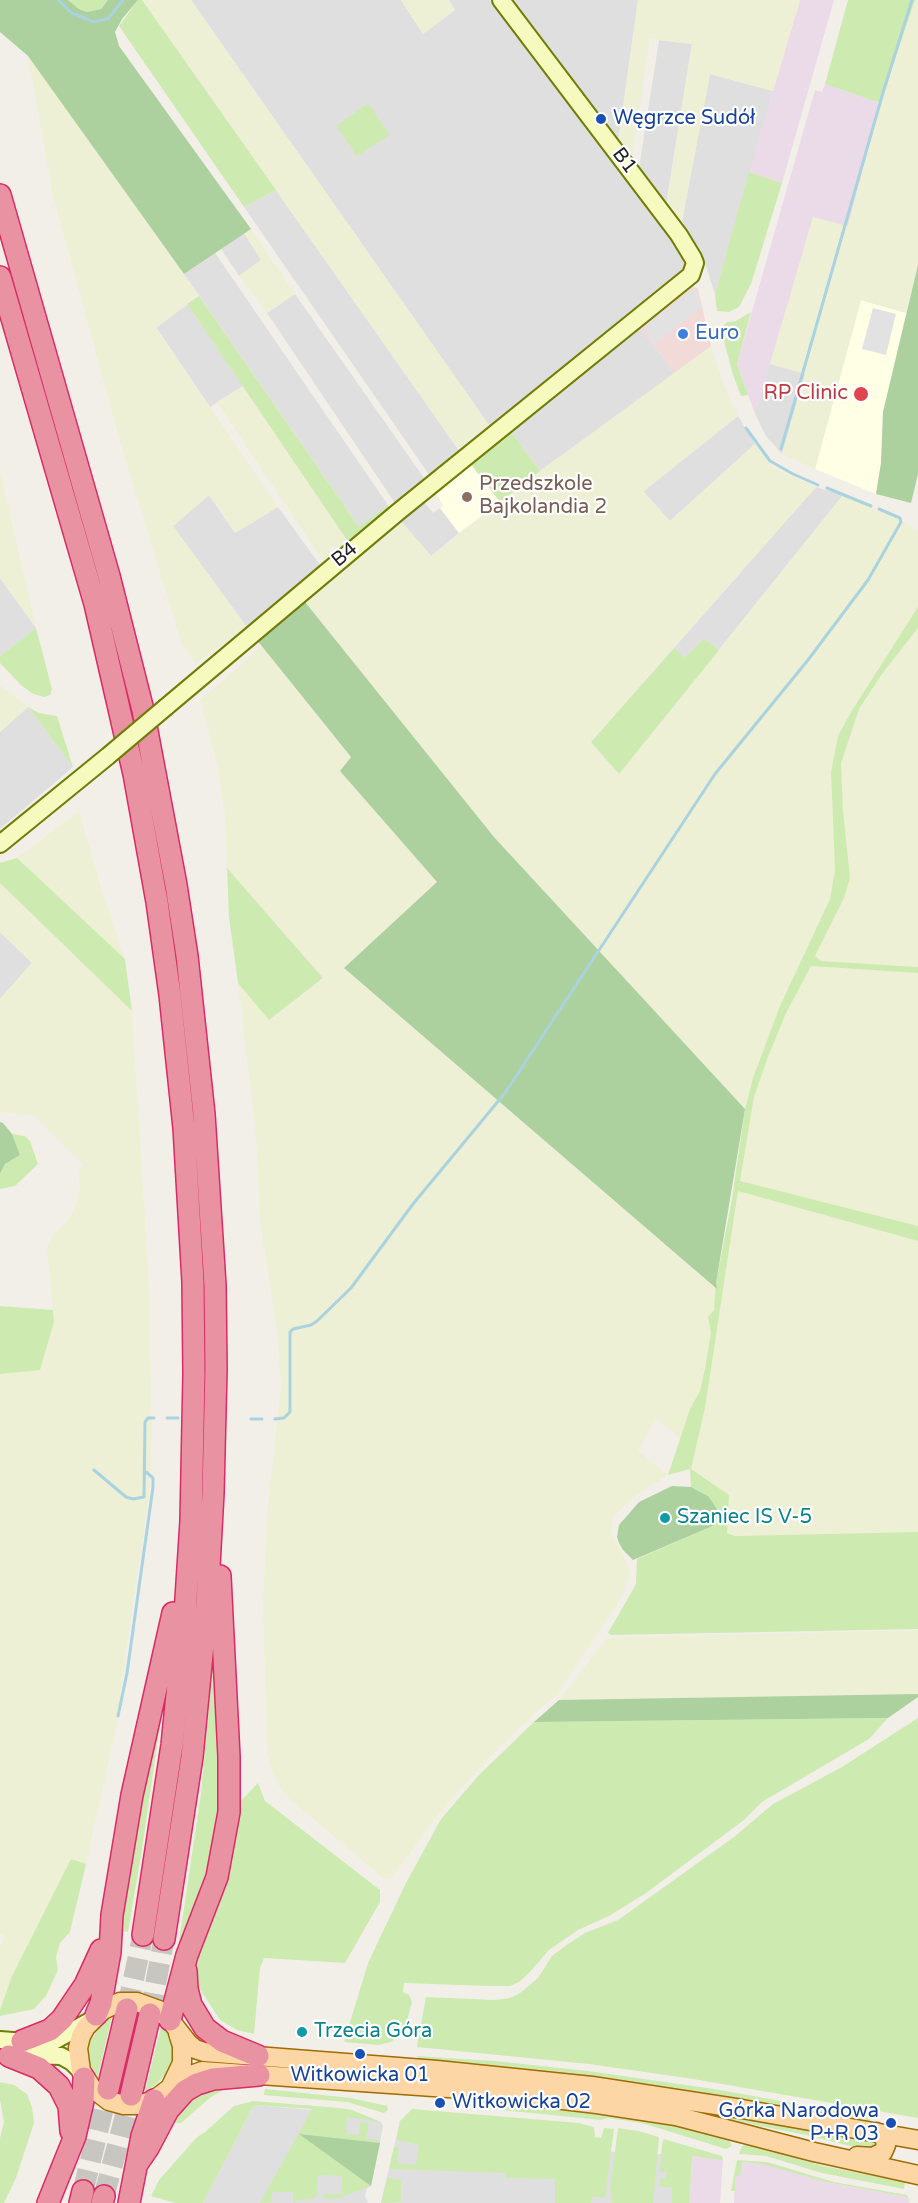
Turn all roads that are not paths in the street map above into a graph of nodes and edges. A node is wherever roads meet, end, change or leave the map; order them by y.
1 (501, 0) edge
2 (0, 195) edge
3 (693, 270) joint
4 (0, 277) edge
5 (0, 844) edge
6 (213, 1493) junction
7 (190, 1521) junction
8 (112, 1915) junction
9 (143, 1935) tunnel mouth
10 (164, 1939) tunnel mouth
11 (187, 1955) junction
12 (127, 2009) tunnel mouth
13 (93, 2018) junction
14 (166, 2021) junction
15 (8, 2048) edge
16 (259, 2066) junction
17 (83, 2074) junction
18 (403, 2076) junction
19 (108, 2089) tunnel mouth
20 (131, 2095) tunnel mouth
21 (160, 2096) junction
22 (876, 2132) junction
23 (918, 2140) edge
24 (814, 2151) junction
25 (68, 2152) junction
26 (137, 2164) junction
27 (918, 2175) edge
28 (48, 2203) edge
29 (129, 2203) edge

1 - 3 street, B1
2 - 6 highway
3 - 5 street, B4, bridge
4 - 7 highway
6 - 10 highway
6 - 11 highway
7 - 8 highway
7 - 9 highway
8 - 13 highway
8 - 15 highway
11 - 14 highway
11 - 16 highway
12 - 19 highway
13 - 14 main road
13 - 15 street
13 - 17 main road
14 - 16 main road
14 - 20 highway
14 - 21 main road
15 - 17 street
15 - 25 highway
16 - 18 main road
16 - 21 main road
16 - 26 highway
17 - 21 main road
17 - 25 highway
18 - 22 main road
18 - 24 main road
21 - 26 highway
22 - 23 main road
22 - 24 main road
24 - 27 main road
25 - 28 highway
26 - 29 highway

